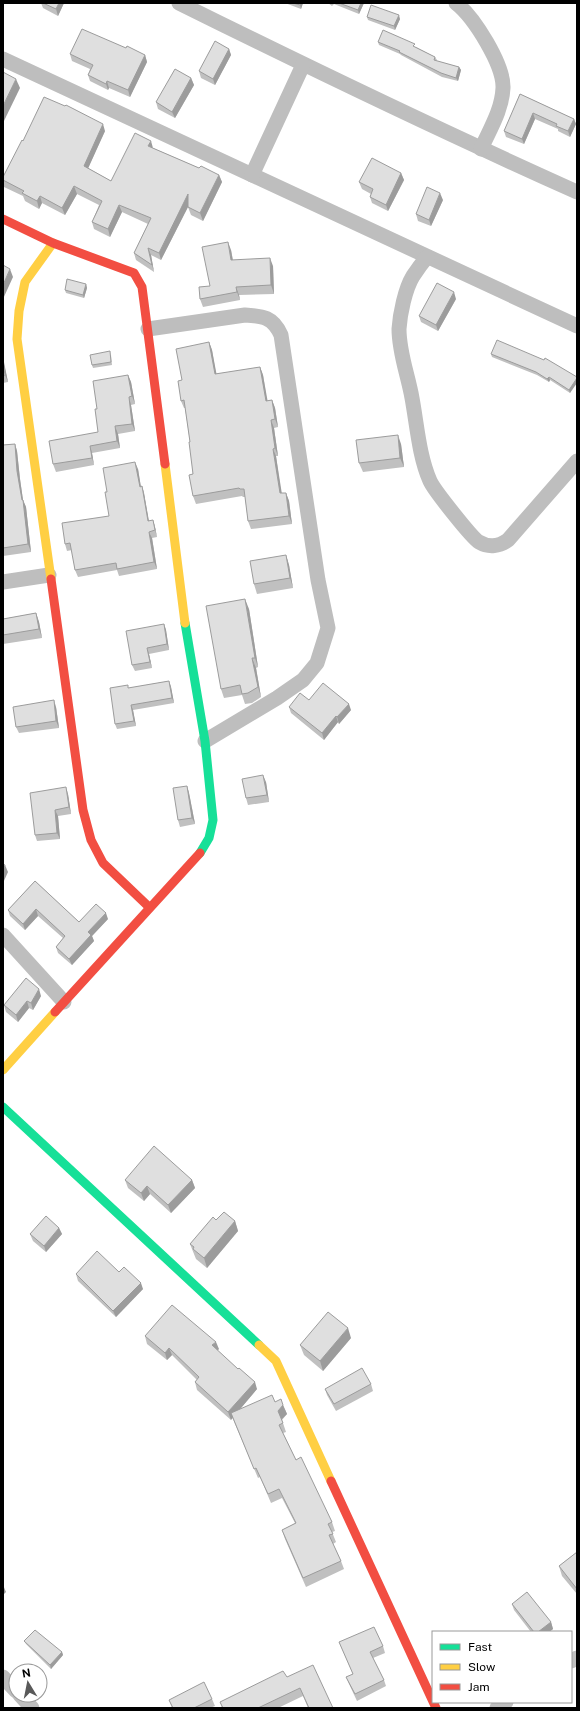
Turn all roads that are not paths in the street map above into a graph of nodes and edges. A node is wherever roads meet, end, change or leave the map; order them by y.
1 (179, 3) edge
2 (456, 3) edge
3 (3, 59) edge
4 (303, 64) junction
5 (481, 149) junction
6 (252, 175) junction
7 (577, 192) edge
8 (3, 219) edge
9 (53, 243) junction
10 (427, 257) junction
11 (577, 326) edge
12 (148, 329) junction
13 (577, 461) edge
14 (49, 575) junction
15 (3, 582) edge
16 (205, 741) junction
17 (149, 907) junction
18 (3, 935) edge
19 (64, 1002) junction
20 (3, 1070) edge
21 (3, 1107) edge
22 (432, 1699) edge

1 - 4 street
2 - 5 street
3 - 6 street
4 - 5 street
4 - 6 street
5 - 7 street
6 - 10 street
8 - 9 street
9 - 12 street
9 - 14 street
10 - 11 street
10 - 13 street
12 - 16 street
12 - 16 street
14 - 15 street
14 - 17 street
16 - 17 street
17 - 19 street
18 - 19 street
19 - 20 street
21 - 22 street

